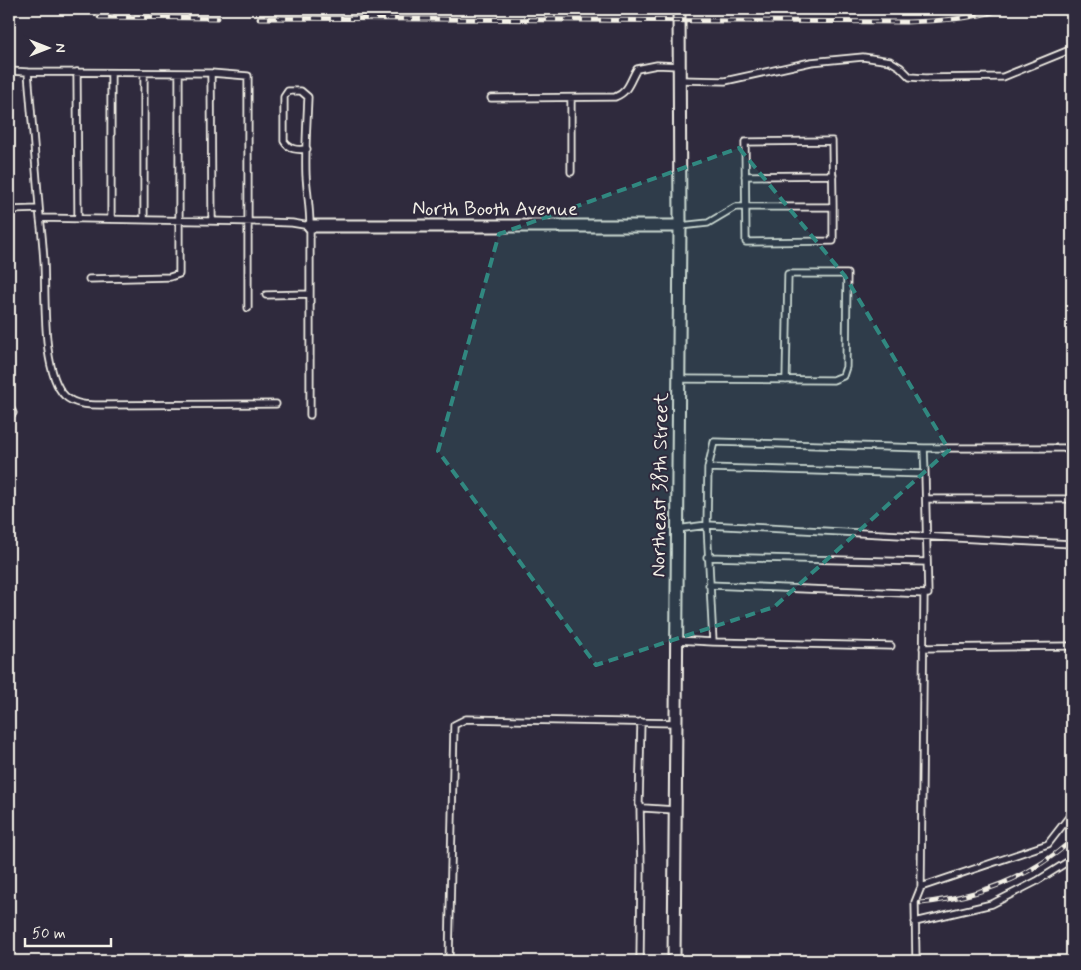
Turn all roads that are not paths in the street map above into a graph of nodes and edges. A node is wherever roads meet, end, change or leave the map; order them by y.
1 (679, 9) edge
2 (1072, 49) edge
3 (679, 66) junction
4 (9, 71) edge
5 (28, 72) junction
6 (77, 72) junction
7 (111, 73) junction
8 (144, 73) junction
9 (179, 73) junction
10 (212, 73) junction
11 (679, 80) junction
12 (491, 98) dead end
13 (571, 98) junction
14 (307, 149) junction
15 (571, 172) dead end
16 (833, 175) junction
17 (746, 176) junction
18 (746, 207) junction
19 (833, 207) junction
20 (39, 209) junction
21 (9, 210) edge
22 (40, 218) junction
23 (78, 219) junction
24 (111, 219) junction
25 (144, 220) junction
26 (179, 221) junction
27 (212, 221) junction
28 (249, 222) junction
29 (310, 226) junction
30 (680, 226) junction
31 (89, 279) dead end
32 (310, 294) junction
33 (266, 295) dead end
34 (248, 308) dead end
35 (679, 379) junction
36 (786, 380) junction
37 (276, 404) dead end
38 (9, 405) edge
39 (13, 413) dead end
40 (310, 415) dead end
41 (924, 448) junction
42 (1072, 453) edge
43 (708, 468) junction
44 (925, 474) junction
45 (926, 499) junction
46 (1072, 499) edge
47 (707, 525) junction
48 (677, 529) junction
49 (927, 537) junction
50 (1072, 544) edge
51 (707, 557) junction
52 (927, 562) junction
53 (709, 585) junction
54 (924, 594) junction
55 (677, 640) junction
56 (712, 642) junction
57 (891, 646) dead end
58 (1072, 646) edge
59 (923, 648) junction
60 (641, 722) junction
61 (676, 723) junction
62 (640, 805) junction
63 (675, 810) junction
64 (1072, 813) edge
65 (1072, 859) edge
66 (920, 887) junction
67 (915, 922) junction
68 (449, 961) edge
69 (640, 961) edge
70 (674, 961) edge
71 (916, 961) edge

1 - 3 street, Northeast 38th Street
2 - 11 lane
3 - 11 street, Northeast 38th Street
3 - 13 lane
4 - 5 lane
5 - 6 lane
5 - 20 lane
6 - 7 lane
6 - 23 lane
7 - 8 lane
7 - 24 lane
8 - 9 lane
8 - 25 lane
9 - 10 lane
9 - 26 lane
10 - 27 lane
10 - 28 lane
11 - 30 street, Northeast 38th Street
12 - 13 lane
13 - 15 lane
14 - 14 lane
14 - 29 lane
16 - 17 lane
16 - 17 lane
16 - 19 lane
17 - 18 lane
18 - 19 lane
18 - 19 lane
18 - 30 lane
20 - 21 lane
20 - 22 lane
22 - 23 lane
22 - 37 lane
23 - 24 lane
24 - 25 lane
25 - 26 lane
26 - 27 lane
26 - 31 lane
27 - 28 lane
28 - 29 lane
28 - 34 lane
29 - 30 street, North Booth Avenue
29 - 32 lane
30 - 35 street, Northeast 38th Street
32 - 33 lane
32 - 40 lane
35 - 36 lane
35 - 48 street, Northeast 38th Street
36 - 36 lane
38 - 39 lane
41 - 42 lane
41 - 43 lane
41 - 44 lane
43 - 44 lane
43 - 47 lane
44 - 45 lane
45 - 46 lane
45 - 49 lane
47 - 48 lane
47 - 49 lane
47 - 51 lane
48 - 55 street, Northeast 38th Street
49 - 50 lane
49 - 52 lane
51 - 52 lane
51 - 53 lane
52 - 54 lane
53 - 54 lane
53 - 56 lane
54 - 59 lane
55 - 56 lane
55 - 61 street, Northeast 38th Street
56 - 57 lane
58 - 59 lane
59 - 66 lane
60 - 61 lane
60 - 62 lane
60 - 68 lane
61 - 63 street, Northeast 38th Street
62 - 63 lane
62 - 69 lane
63 - 70 street, Northeast 38th Street
64 - 66 lane
65 - 67 lane
66 - 67 lane
67 - 71 lane

